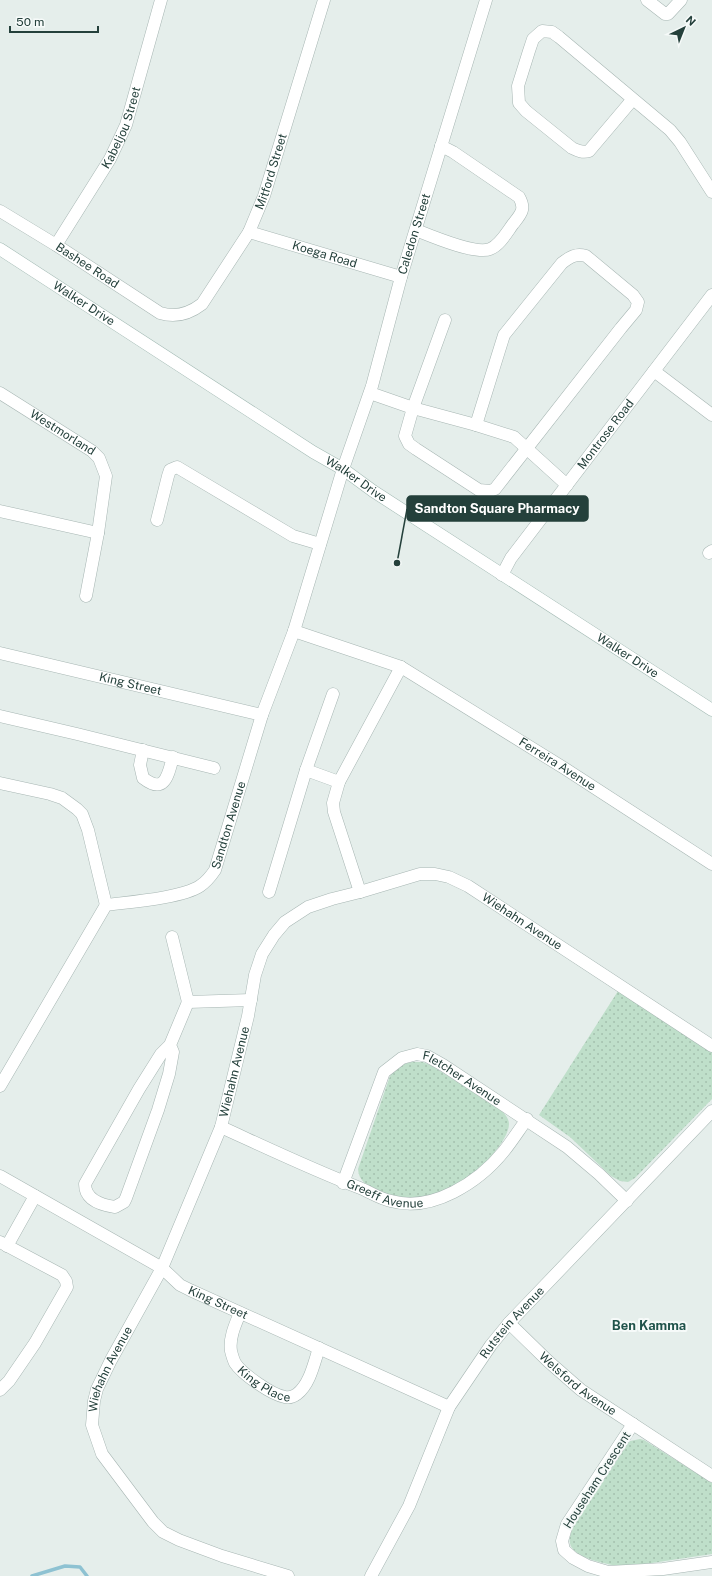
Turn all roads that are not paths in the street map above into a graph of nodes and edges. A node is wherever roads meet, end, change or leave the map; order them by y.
1 (161, 0) edge
2 (324, 0) edge
3 (486, 0) edge
4 (648, 0) edge
5 (681, 0) edge
6 (634, 99) junction
7 (441, 146) junction
8 (712, 192) edge
9 (0, 211) edge
10 (416, 230) junction
11 (249, 232) junction
12 (56, 245) junction
13 (0, 249) edge
14 (401, 277) junction
15 (712, 295) edge
16 (175, 315) joint
17 (444, 320) dead end
18 (654, 371) junction
19 (0, 393) edge
20 (370, 393) junction
21 (413, 408) junction
22 (712, 415) edge
23 (476, 425) junction
24 (526, 449) junction
25 (343, 469) junction
26 (567, 485) junction
27 (0, 511) edge
28 (156, 520) dead end
29 (98, 534) junction
30 (320, 544) junction
31 (502, 574) junction
32 (86, 596) dead end
33 (294, 631) junction
34 (0, 653) edge
35 (400, 667) junction
36 (333, 694) dead end
37 (712, 710) edge
38 (262, 715) junction
39 (0, 716) edge
40 (143, 750) junction
41 (173, 757) junction
42 (214, 768) dead end
43 (306, 770) junction
44 (339, 782) junction
45 (0, 783) edge
46 (712, 864) edge
47 (269, 892) dead end
48 (360, 892) junction
49 (106, 905) junction
50 (172, 937) dead end
51 (251, 1000) junction
52 (188, 1002) junction
53 (170, 1044) junction
54 (712, 1046) edge
55 (0, 1086) edge
56 (712, 1110) edge
57 (527, 1119) junction
58 (221, 1127) junction
59 (0, 1176) edge
60 (344, 1183) junction
61 (35, 1196) junction
62 (627, 1201) junction
63 (4, 1244) edge
64 (162, 1268) junction
65 (240, 1313) junction
66 (509, 1323) junction
67 (319, 1348) junction
68 (0, 1390) edge
69 (449, 1407) junction
70 (633, 1424) junction
71 (712, 1476) edge
72 (712, 1562) edge
73 (254, 1571) edge
74 (288, 1576) edge
75 (371, 1576) edge

1 - 12 street, Kabeljou Street
2 - 11 street, Mitford Street
3 - 7 street, Caledon Street
4 - 5 street
6 - 6 street
6 - 8 street
7 - 10 street, Caledon Street
7 - 10 street
9 - 12 street, Bashee Road
10 - 14 street, Caledon Street
11 - 14 street, Koega Road
11 - 16 street, Mitford Street
12 - 16 street, Bashee Road
13 - 25 street, Walker Drive
14 - 20 street, Caledon Street
15 - 18 street, Montrose Road
17 - 21 street
18 - 22 street
18 - 26 street, Montrose Road
19 - 29 street, Westmorland
20 - 21 street
20 - 25 street, Caledon Street
21 - 23 street
21 - 24 street
23 - 24 street
23 - 24 street
24 - 26 street
25 - 30 street, Sandton Avenue
25 - 31 street, Walker Drive
26 - 31 street, Montrose Road
27 - 29 street
28 - 30 street
29 - 32 street, Westmorland
30 - 33 street, Sandton Avenue
31 - 37 street, Walker Drive
33 - 35 street, Ferreira Avenue
33 - 38 street, Sandton Avenue
34 - 38 street, King Street
35 - 44 street
35 - 46 street, Ferreira Avenue
36 - 43 street
38 - 49 street, Sandton Avenue
39 - 40 street
40 - 41 street
40 - 41 street
41 - 42 street
43 - 44 street
43 - 47 street
44 - 48 street
45 - 49 street
48 - 51 street, Wiehahn Avenue
48 - 54 street, Wiehahn Avenue
49 - 55 street
50 - 52 street
51 - 52 street
51 - 58 street, Wiehahn Avenue
52 - 53 street
53 - 53 street
56 - 62 street, Rutstein Avenue
57 - 60 street, Greeff Avenue
57 - 60 street, Fletcher Avenue
57 - 62 street, Fletcher Avenue
58 - 60 street, Greeff Avenue
58 - 64 street, Wiehahn Avenue
59 - 61 street, King Street
61 - 63 street
61 - 64 street, King Street
62 - 66 street, Rutstein Avenue
63 - 68 street
64 - 65 street, King Street
64 - 73 street, Wiehahn Avenue
65 - 67 street, King Street
65 - 67 street, King Place
66 - 69 street, Rutstein Avenue
66 - 70 street, Welsford Avenue
67 - 69 street, King Street
69 - 75 street, Rutstein Avenue
70 - 71 street, Welsford Avenue
70 - 72 street, Househam Crescent
73 - 74 street, Wiehahn Avenue

